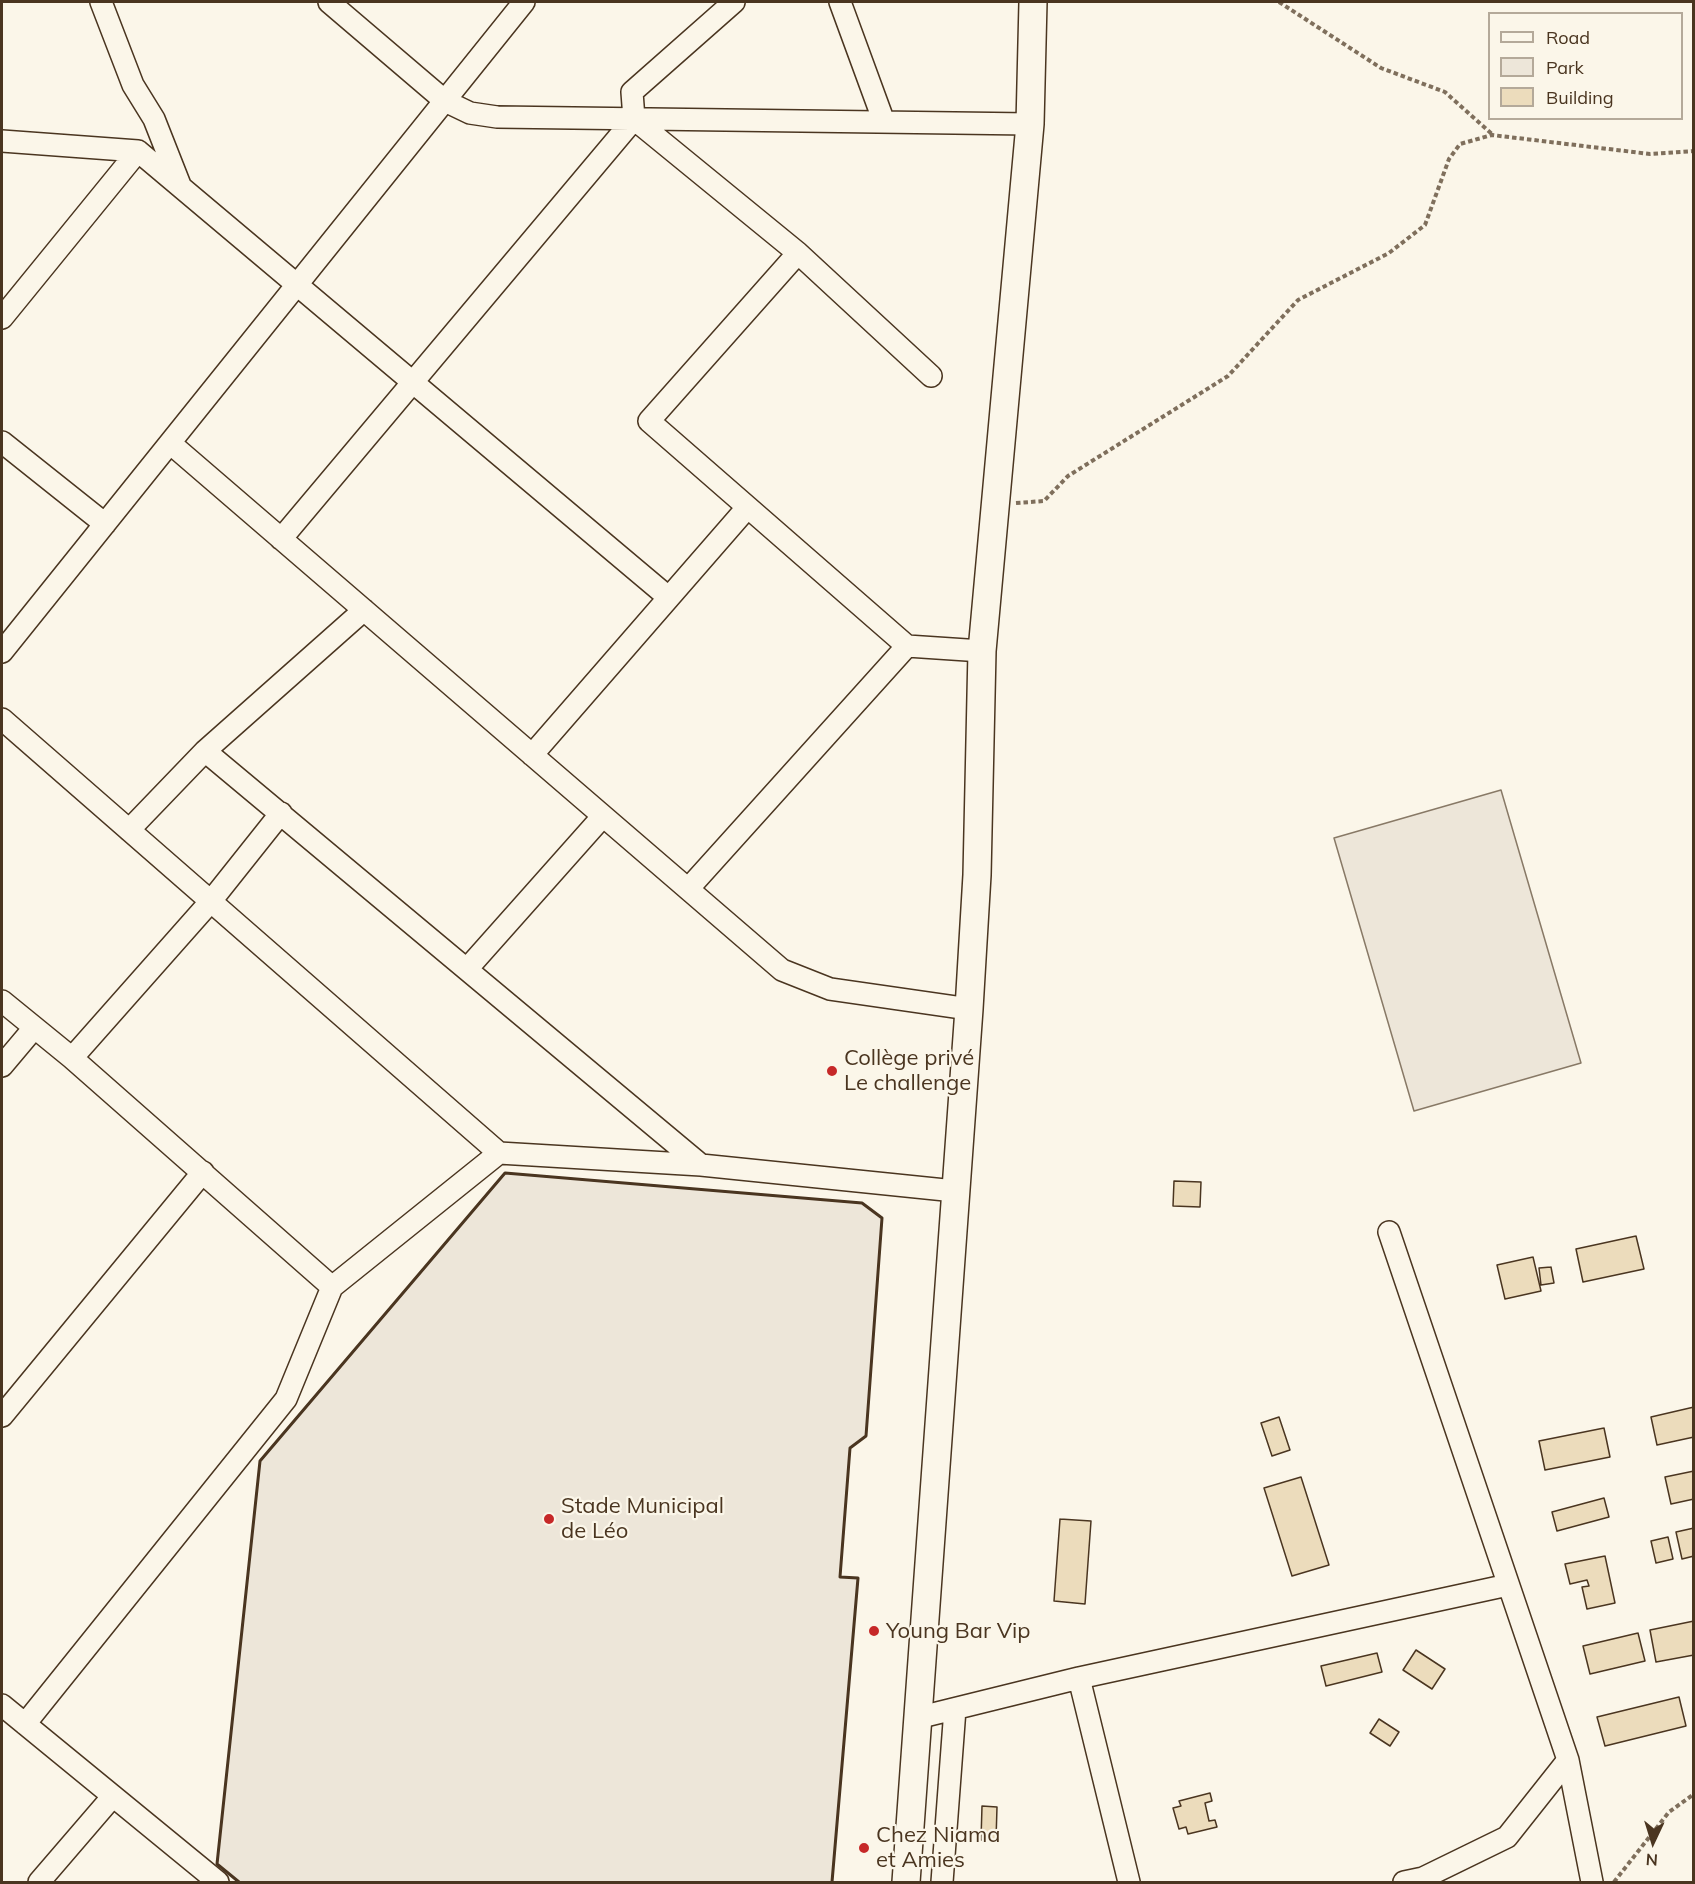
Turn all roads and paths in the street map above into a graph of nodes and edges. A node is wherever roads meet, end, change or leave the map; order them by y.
1 (101, 2) edge
2 (329, 2) edge
3 (524, 2) edge
4 (734, 2) edge
5 (840, 2) edge
6 (1033, 2) edge
7 (1279, 2) edge
8 (445, 100) junction
9 (634, 119) junction
10 (884, 122) junction
11 (1030, 124) junction
12 (1492, 135) junction
13 (2, 141) edge
14 (138, 151) junction
15 (1694, 151) edge
16 (182, 188) junction
17 (798, 253) junction
18 (296, 286) junction
19 (2, 318) edge
20 (931, 376) dead end
21 (411, 382) junction
22 (2, 442) edge
23 (170, 443) junction
24 (996, 505) junction
25 (746, 509) junction
26 (105, 524) junction
27 (280, 538) junction
28 (669, 597) junction
29 (364, 610) junction
30 (907, 646) junction
31 (982, 651) junction
32 (2, 652) edge
33 (2, 720) edge
34 (205, 751) junction
35 (532, 755) junction
36 (281, 813) junction
37 (603, 816) junction
38 (129, 830) junction
39 (688, 889) junction
40 (211, 902) junction
41 (467, 969) junction
42 (2, 1001) edge
43 (969, 1009) junction
44 (34, 1028) junction
45 (72, 1058) junction
46 (2, 1066) edge
47 (499, 1153) junction
48 (701, 1166) junction
49 (203, 1172) junction
50 (955, 1191) junction
51 (1389, 1232) dead end
52 (332, 1287) junction
53 (2, 1416) edge
54 (1508, 1585) junction
55 (1079, 1678) junction
56 (2, 1704) edge
57 (955, 1709) junction
58 (917, 1718) junction
59 (25, 1724) junction
60 (1568, 1760) junction
61 (1694, 1794) edge
62 (113, 1796) junction
63 (1413, 1880) edge
64 (39, 1882) edge
65 (218, 1882) edge
66 (906, 1882) edge
67 (942, 1882) edge
68 (1129, 1882) edge
69 (1444, 1882) edge
70 (1592, 1882) edge
71 (1614, 1882) edge

1 - 16 street
2 - 8 street
3 - 8 street
4 - 9 street
5 - 10 street
6 - 11 main road
7 - 12 path
8 - 9 street
8 - 18 street
9 - 10 street
9 - 17 street
9 - 21 street
10 - 11 street
11 - 24 main road
12 - 15 path
12 - 24 path
13 - 14 street
14 - 16 street
14 - 19 street
16 - 18 street
17 - 20 street
17 - 25 street
18 - 21 street
18 - 23 street
21 - 27 street
21 - 28 street
22 - 26 street
23 - 26 street
23 - 27 street
24 - 31 main road
25 - 28 street
25 - 30 street
26 - 32 street
27 - 29 street
28 - 35 street
29 - 34 street
29 - 35 street
30 - 31 street
30 - 39 street
31 - 43 main road
33 - 38 street
34 - 36 street
34 - 38 street
35 - 37 street
36 - 40 street
36 - 41 street
37 - 39 street
37 - 41 street
38 - 40 street
39 - 43 street
40 - 45 street
40 - 47 street
41 - 48 street
42 - 44 street
43 - 50 main road
44 - 45 street
44 - 46 street
45 - 49 street
47 - 48 street
47 - 52 street
48 - 50 street
49 - 52 street
49 - 53 street
50 - 58 main road
51 - 54 street
52 - 59 street
54 - 55 street
54 - 60 street
55 - 57 street
55 - 68 street
56 - 59 street
57 - 58 street
57 - 67 street
58 - 66 main road
59 - 62 street
60 - 63 street
60 - 70 street
61 - 71 path
62 - 64 street
62 - 65 street
63 - 69 street

